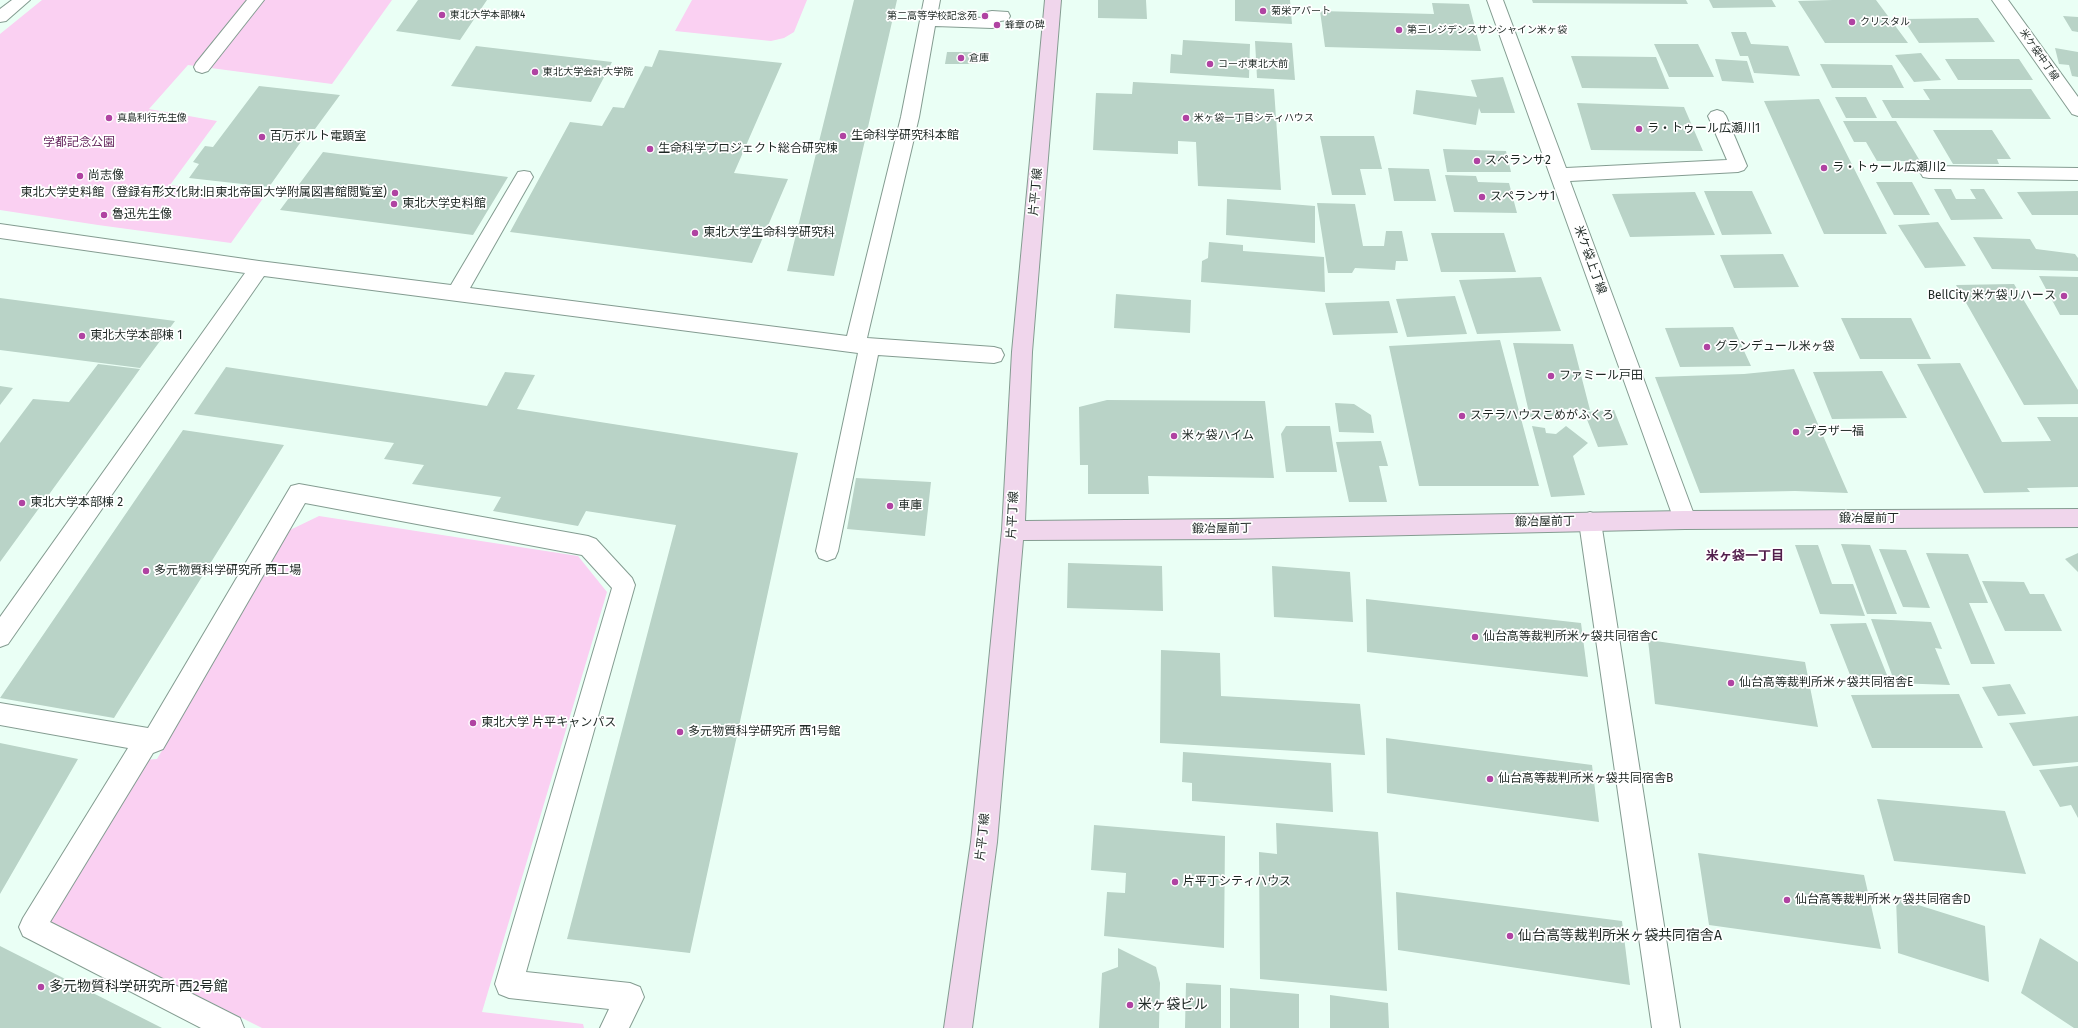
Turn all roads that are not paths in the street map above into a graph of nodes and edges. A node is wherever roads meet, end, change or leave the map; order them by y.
1 (22, 0) edge
2 (256, 0) edge
3 (932, 0) edge
4 (1053, 0) edge
5 (1495, 0) edge
6 (2000, 0) edge
7 (1002, 16) dead end
8 (0, 17) edge
9 (928, 21) junction
10 (202, 67) dead end
11 (2078, 110) edge
12 (1717, 116) dead end
13 (1929, 172) dead end
14 (2078, 174) edge
15 (1559, 175) junction
16 (524, 177) dead end
17 (0, 231) edge
18 (259, 268) junction
19 (457, 293) junction
20 (862, 346) junction
21 (994, 355) dead end
22 (2078, 518) edge
23 (1685, 520) junction
24 (1590, 522) junction
25 (1013, 530) junction
26 (827, 552) dead end
27 (0, 636) edge
28 (0, 714) edge
29 (146, 741) junction
30 (230, 1028) edge
31 (614, 1028) edge
32 (958, 1028) edge
33 (1666, 1028) edge

1 - 8 street
2 - 10 street
3 - 9 street
4 - 25 street, 片平丁線
5 - 15 street, 米ケ袋上丁線
6 - 11 street, 米ケ袋中丁線
7 - 9 street
9 - 20 street
12 - 15 street
13 - 14 street
15 - 23 street, 米ケ袋上丁線
16 - 19 street
17 - 18 street
18 - 19 street
18 - 27 street
19 - 20 street
20 - 21 street
20 - 26 street
22 - 23 street, 鍛冶屋前丁
23 - 24 street, 鍛冶屋前丁
24 - 25 street, 鍛冶屋前丁
24 - 33 street
25 - 32 street, 片平丁線
28 - 29 street
29 - 30 street
29 - 31 street

